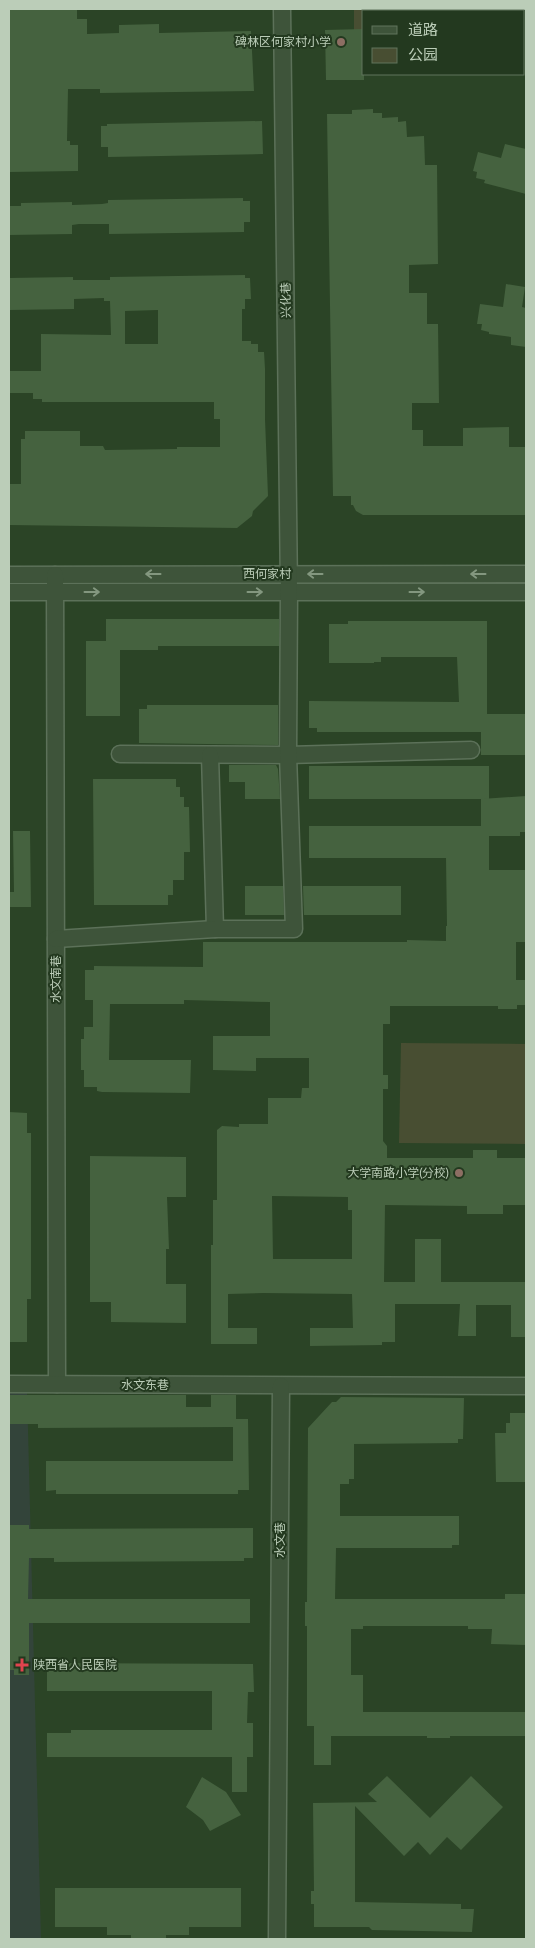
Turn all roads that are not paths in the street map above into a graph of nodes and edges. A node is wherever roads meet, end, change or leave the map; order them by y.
1 (282, 9) edge
2 (289, 573) junction
3 (55, 574) junction
4 (526, 574) edge
5 (9, 575) edge
6 (9, 592) edge
7 (55, 592) junction
8 (289, 592) junction
9 (526, 592) edge
10 (471, 750) dead end
11 (120, 754) dead end
12 (210, 754) junction
13 (288, 754) junction
14 (215, 929) junction
15 (56, 939) junction
16 (9, 1384) edge
17 (57, 1384) junction
18 (281, 1386) junction
19 (526, 1386) edge
20 (277, 1939) edge

1 - 2 street, 兴化巷
2 -> 3 street, 西何家村
4 -> 2 street, 西何家村
2 - 8 street, 兴化巷
3 - 5 street, 西何家村
3 - 7 street, 水文南巷
6 - 7 street, 西何家村
7 -> 8 street, 西何家村
7 - 15 street, 水文南巷
8 -> 9 street, 西何家村
8 - 13 street, 兴化巷
10 - 13 street
11 - 12 street
12 - 13 street
12 - 14 street
13 - 14 street, 兴化巷
14 - 15 street
15 - 17 street, 水文南巷
16 - 17 street, 水文东巷
17 - 18 street, 水文东巷
18 - 19 street
18 - 20 street, 水文巷

